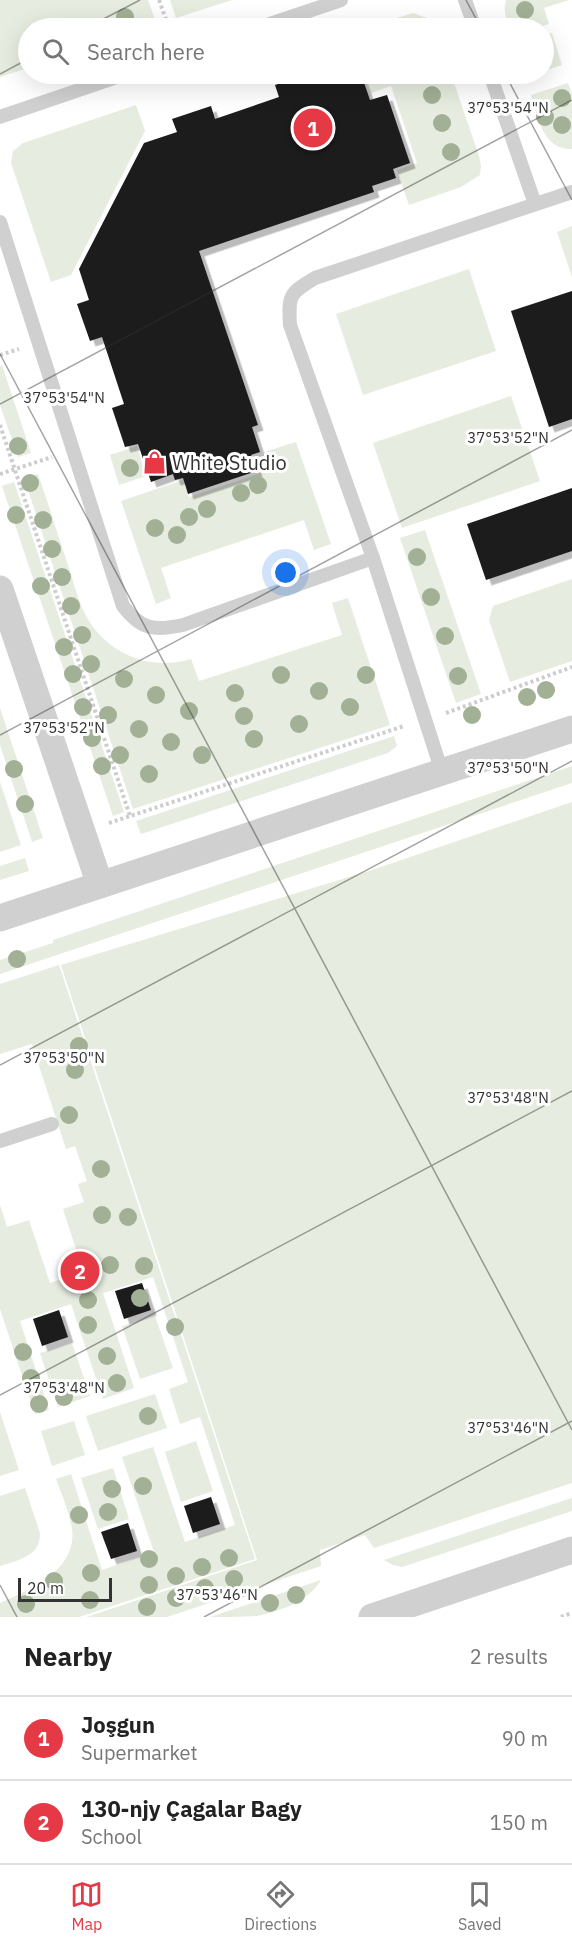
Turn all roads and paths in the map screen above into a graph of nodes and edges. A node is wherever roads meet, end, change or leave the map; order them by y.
1 (159, 0) edge
2 (341, 0) edge
3 (465, 0) edge
4 (165, 18) edge
5 (288, 18) edge
6 (471, 18) edge
7 (97, 84) edge
8 (493, 84) edge
9 (0, 117) edge
10 (572, 192) edge
11 (535, 204) junction
12 (0, 222) edge
13 (13, 351) dead end
14 (0, 356) edge
15 (0, 424) edge
16 (48, 459) dead end
17 (15, 470) junction
18 (0, 474) edge
19 (373, 558) junction
20 (0, 589) edge
21 (572, 667) edge
22 (451, 710) dead end
23 (405, 726) dead end
24 (572, 729) edge
25 (442, 772) junction
26 (130, 816) junction
27 (118, 820) dead end
28 (100, 885) junction
29 (0, 918) edge
30 (52, 1124) dead end
31 (0, 1141) edge
32 (572, 1550) edge
33 (572, 1613) edge
34 (372, 1617) edge
35 (561, 1617) edge

1 - 4 path
2 - 5 lane
3 - 6 lane
7 - 9 lane
8 - 11 lane
10 - 11 lane
11 - 19 lane
12 - 19 lane
13 - 14 path
15 - 17 path
16 - 17 path
17 - 18 path
17 - 26 path
19 - 25 lane
20 - 28 street
21 - 22 path
23 - 26 path
24 - 25 street
25 - 28 street
26 - 27 path
28 - 29 street
30 - 31 lane
32 - 34 street
33 - 35 path

